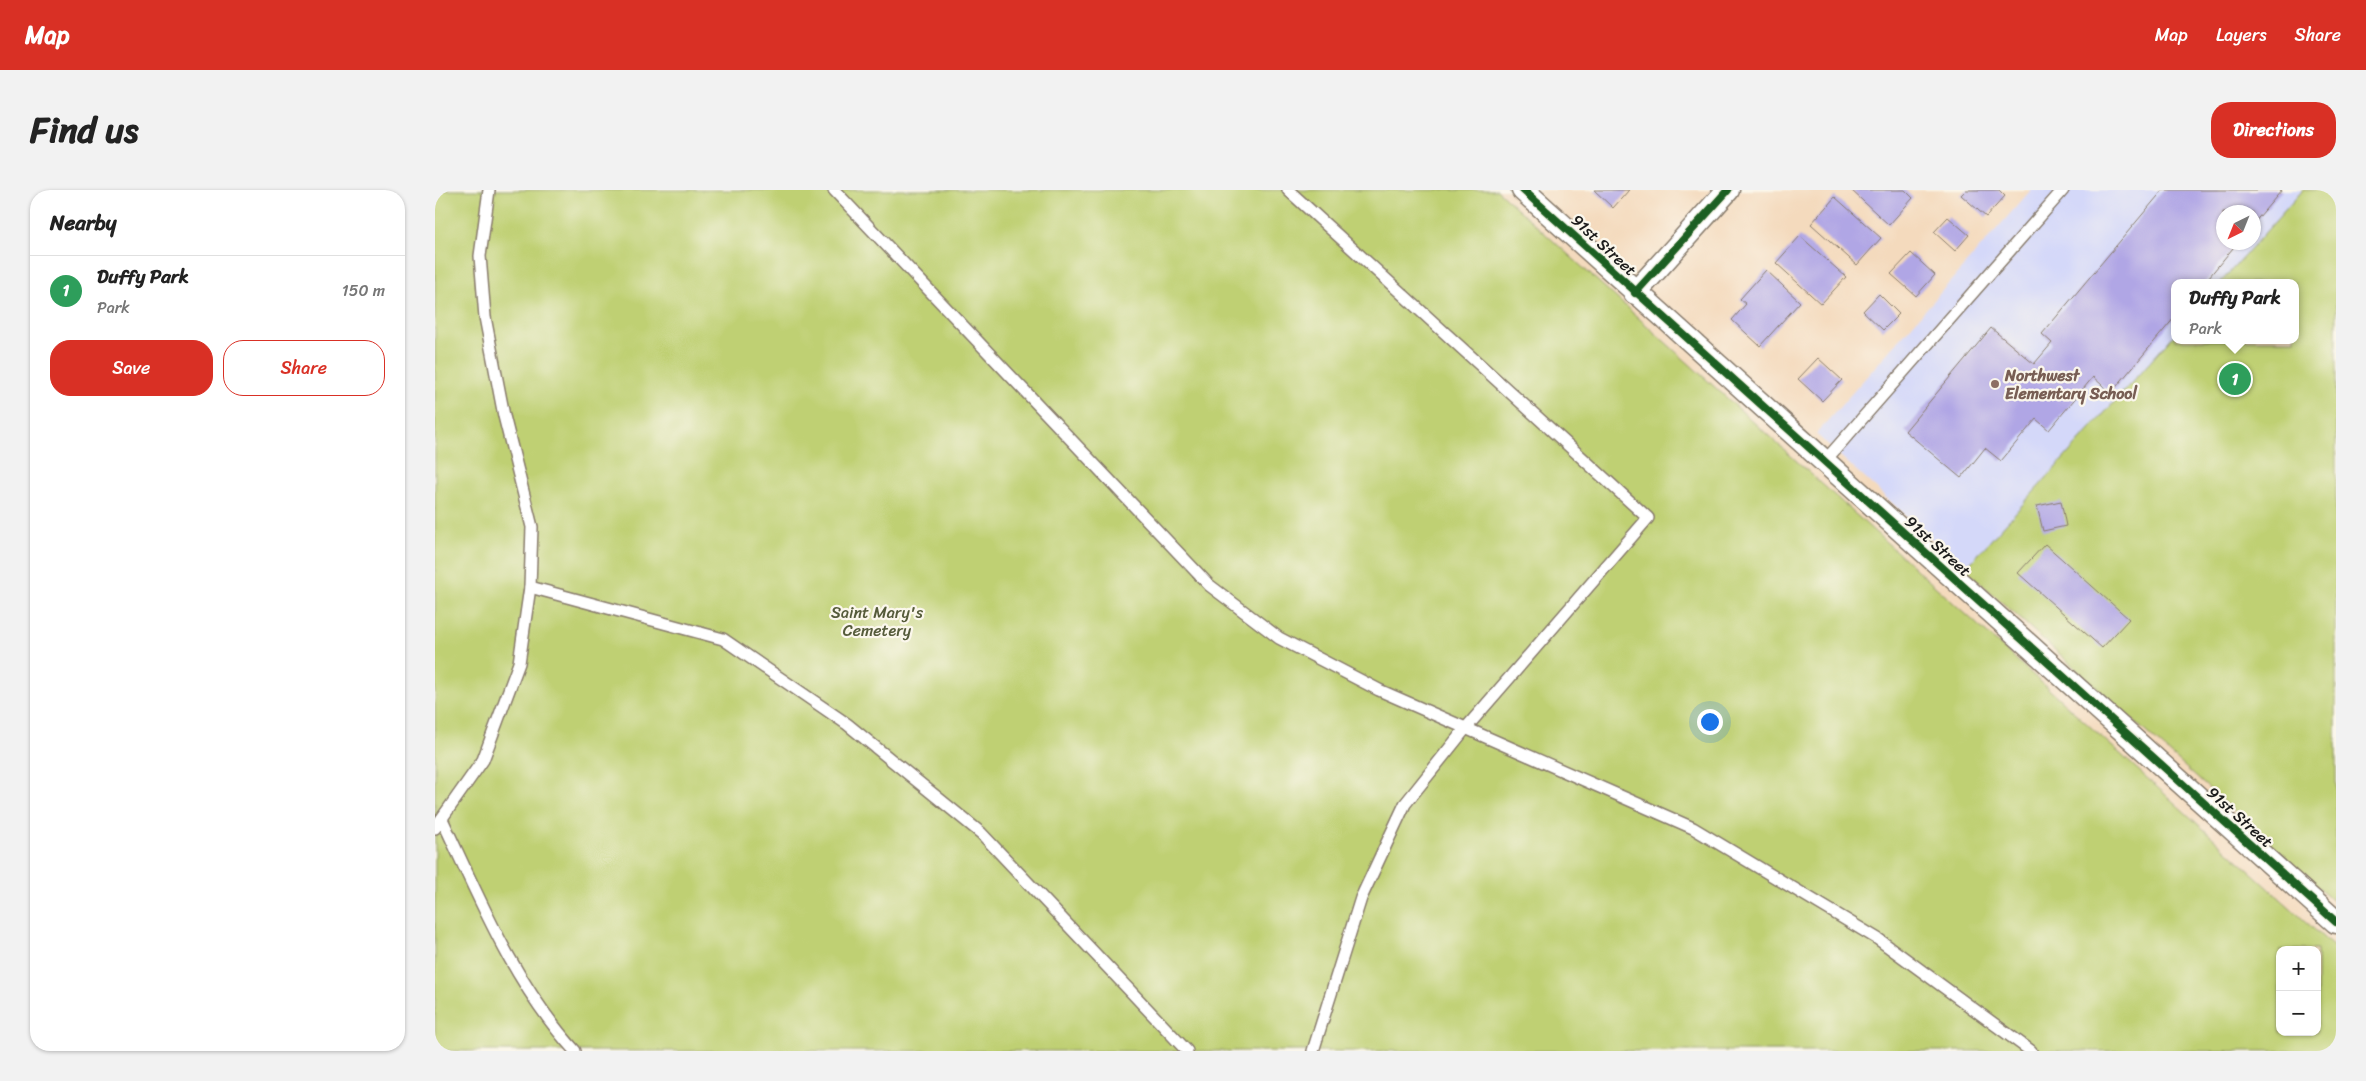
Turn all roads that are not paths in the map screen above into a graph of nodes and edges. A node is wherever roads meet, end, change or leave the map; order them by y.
1 (489, 190) edge
2 (834, 190) edge
3 (1287, 190) edge
4 (1523, 190) edge
5 (1728, 190) edge
6 (2063, 190) edge
7 (1635, 293) junction
8 (1825, 462) junction
9 (530, 586) junction
10 (1465, 729) junction
11 (438, 824) edge
12 (2336, 922) edge
13 (575, 1051) edge
14 (1187, 1051) edge
15 (1313, 1051) edge
16 (2031, 1051) edge

1 - 9 lane
2 - 10 lane
3 - 10 lane
4 - 7 street, 91st Street
5 - 7 street
6 - 8 lane
7 - 8 street, 91st Street
8 - 12 street, 91st Street
9 - 11 lane
9 - 14 lane
10 - 15 lane
10 - 16 lane
11 - 13 lane

